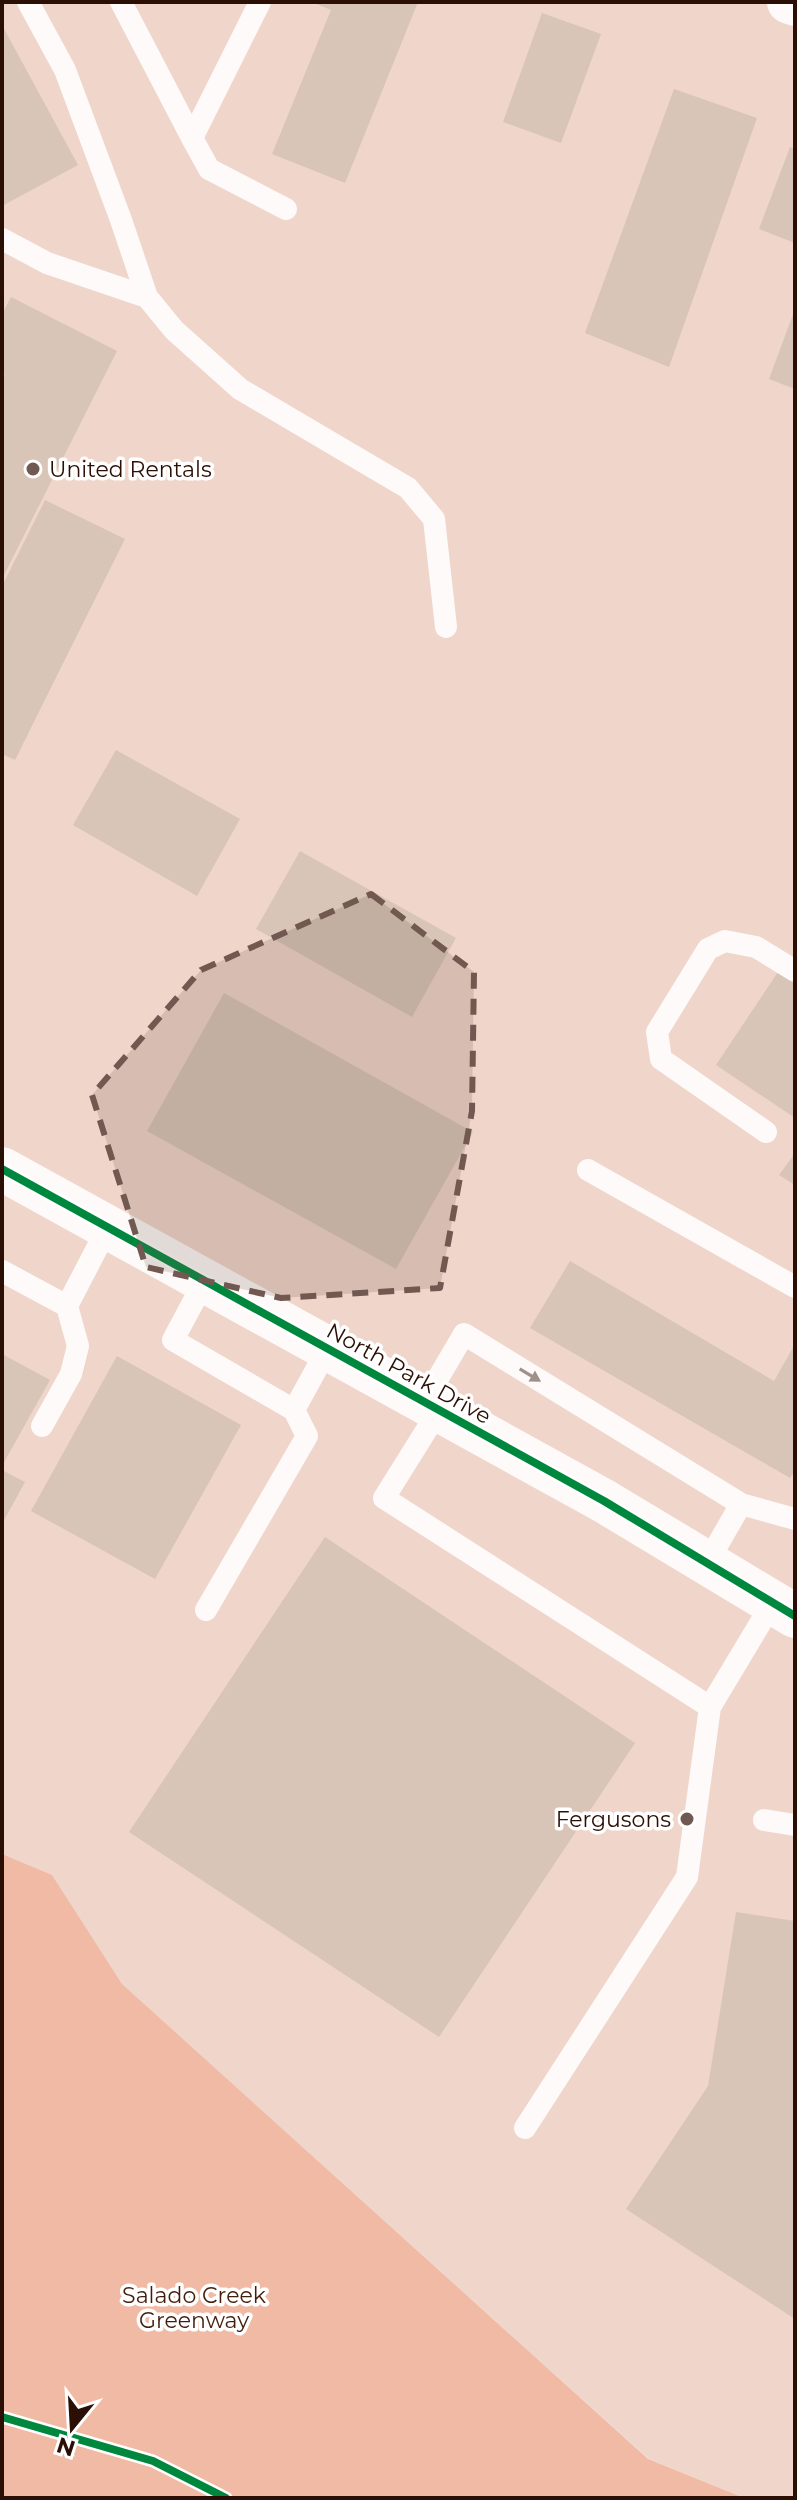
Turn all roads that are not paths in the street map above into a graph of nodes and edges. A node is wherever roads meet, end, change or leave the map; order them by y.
1 (28, 2) edge
2 (121, 2) edge
3 (260, 2) edge
4 (192, 138) junction
5 (286, 209) dead end
6 (2, 239) edge
7 (147, 297) junction
8 (446, 627) dead end
9 (795, 971) edge
10 (766, 1132) dead end
11 (2, 1169) edge
12 (588, 1170) dead end
13 (108, 1227) junction
14 (2, 1271) edge
15 (205, 1280) junction
16 (795, 1287) edge
17 (67, 1306) junction
18 (328, 1348) junction
19 (431, 1406) junction
20 (294, 1410) junction
21 (42, 1426) dead end
22 (741, 1504) junction
23 (795, 1519) edge
24 (707, 1563) junction
25 (784, 1609) edge
26 (206, 1610) dead end
27 (710, 1707) junction
28 (764, 1820) dead end
29 (795, 1825) edge
30 (525, 2128) dead end

1 - 7 lane
2 - 4 lane
3 - 4 lane
4 - 5 lane
6 - 7 lane
7 - 8 lane
9 - 10 lane
11 - 13 street, North Park Drive
12 - 16 lane
13 - 15 street, North Park Drive
13 - 17 lane
14 - 17 lane
15 - 18 street, North Park Drive
15 - 20 lane
17 - 21 lane
18 - 19 street, North Park Drive
18 - 20 lane
19 -> 22 lane
19 - 24 street, North Park Drive
19 - 27 lane
20 - 26 lane
22 - 23 lane
22 - 24 lane
24 - 25 street, North Park Drive
25 - 27 lane
27 - 30 lane
28 - 29 lane

